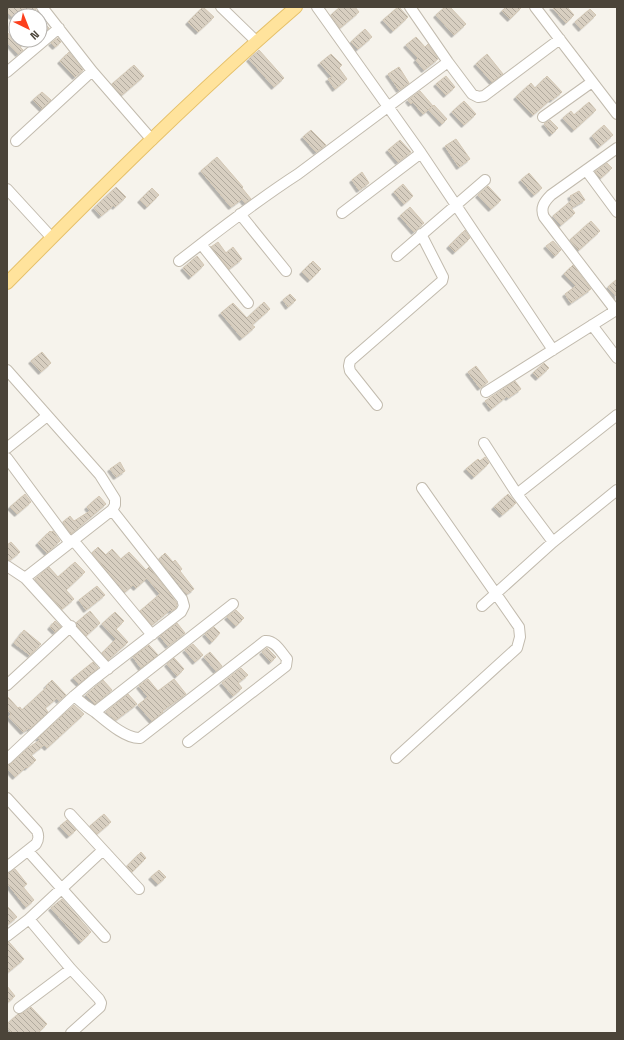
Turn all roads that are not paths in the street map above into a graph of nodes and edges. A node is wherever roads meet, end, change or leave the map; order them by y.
1 (42, 7) edge
2 (220, 7) edge
3 (296, 7) edge
4 (317, 7) edge
5 (410, 7) edge
6 (535, 7) edge
7 (59, 28) junction
8 (560, 39) junction
9 (256, 41) junction
10 (448, 62) junction
11 (92, 70) junction
12 (7, 72) edge
13 (592, 82) junction
14 (388, 107) junction
15 (617, 114) edge
16 (542, 117) dead end
17 (152, 140) junction
18 (16, 141) dead end
19 (617, 148) edge
20 (421, 153) junction
21 (586, 170) junction
22 (485, 180) dead end
23 (7, 190) edge
24 (455, 204) junction
25 (617, 212) edge
26 (342, 213) dead end
27 (240, 214) junction
28 (421, 234) junction
29 (52, 238) junction
30 (201, 244) junction
31 (396, 256) dead end
32 (179, 261) dead end
33 (286, 271) dead end
34 (7, 283) edge
35 (248, 304) dead end
36 (592, 325) junction
37 (553, 350) junction
38 (617, 358) edge
39 (7, 370) edge
40 (486, 392) dead end
41 (377, 405) dead end
42 (617, 415) edge
43 (47, 416) junction
44 (484, 443) dead end
45 (7, 448) edge
46 (7, 458) edge
47 (422, 488) dead end
48 (617, 490) edge
49 (517, 494) junction
50 (112, 510) junction
51 (72, 541) junction
52 (553, 542) junction
53 (7, 566) edge
54 (26, 578) junction
55 (496, 594) junction
56 (233, 604) dead end
57 (482, 606) dead end
58 (71, 626) junction
59 (152, 635) junction
60 (108, 669) junction
61 (7, 685) edge
62 (74, 696) junction
63 (95, 712) junction
64 (188, 742) dead end
65 (396, 758) dead end
66 (7, 759) edge
67 (7, 798) edge
68 (70, 814) dead end
69 (103, 850) junction
70 (28, 851) junction
71 (7, 867) edge
72 (62, 889) junction
73 (139, 890) dead end
74 (29, 919) junction
75 (7, 936) edge
76 (106, 937) dead end
77 (71, 969) junction
78 (20, 1008) dead end
79 (71, 1033) edge

1 - 7 street
2 - 9 street
3 - 9 main road
4 - 14 street
5 - 10 street
6 - 8 street
7 - 11 street
7 - 12 street
8 - 10 street
8 - 13 street
9 - 17 main road
10 - 14 street
11 - 17 street
11 - 18 street
13 - 15 street
13 - 16 street
14 - 20 street
14 - 27 street
17 - 29 main road
19 - 21 street
20 - 24 street
20 - 26 street
21 - 25 street
21 - 36 street
22 - 24 street
23 - 29 street
24 - 28 street
24 - 37 street
27 - 30 street
27 - 33 street
28 - 31 street
28 - 41 street
29 - 34 main road
30 - 32 street
30 - 35 street
36 - 37 street
36 - 38 street
37 - 40 street
39 - 43 street
42 - 49 street
43 - 45 street
43 - 50 street
44 - 49 street
46 - 51 street
47 - 55 street
48 - 52 street
49 - 52 street
50 - 51 street
50 - 59 street
51 - 54 street
51 - 59 street
52 - 55 street
53 - 54 street
54 - 58 street
55 - 57 street
55 - 65 street
56 - 63 street
58 - 60 street
58 - 61 street
59 - 60 street
60 - 62 street
62 - 63 street
62 - 66 street
63 - 64 street
67 - 70 street
68 - 69 street
69 - 72 street
69 - 73 street
70 - 71 street
70 - 72 street
72 - 74 street
72 - 76 street
74 - 75 street
74 - 77 street
77 - 78 street
77 - 79 street

